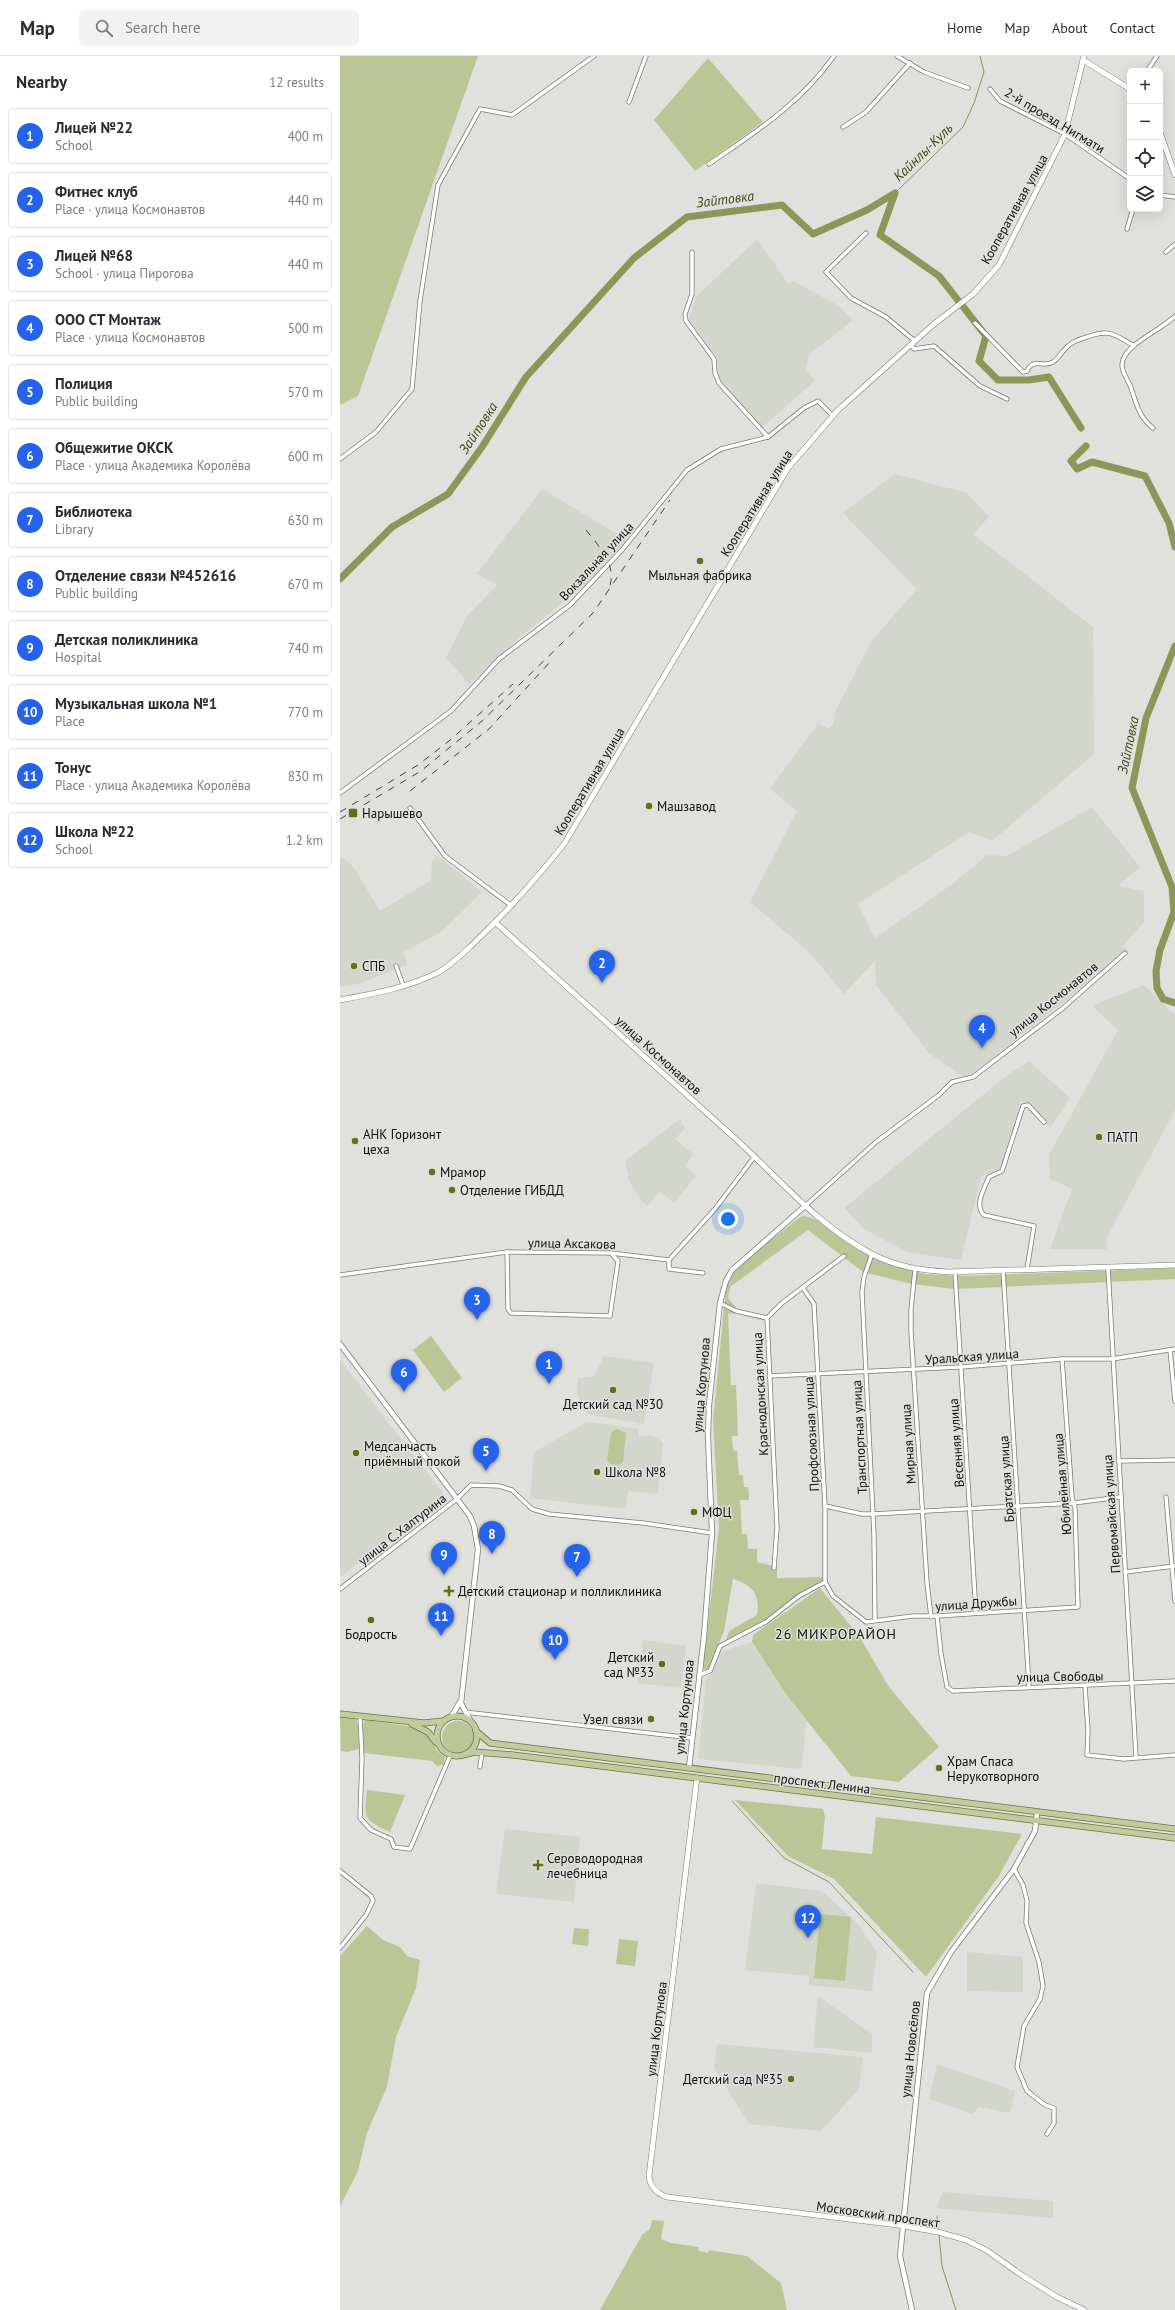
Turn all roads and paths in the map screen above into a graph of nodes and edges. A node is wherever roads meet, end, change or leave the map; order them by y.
1 (594, 56) edge
2 (646, 56) edge
3 (834, 56) edge
4 (897, 56) edge
5 (1157, 56) edge
6 (1083, 58) edge
7 (910, 64) junction
8 (1148, 68) edge
9 (1127, 87) edge
10 (968, 88) dead end
11 (990, 89) dead end
12 (629, 102) dead end
13 (843, 127) dead end
14 (1065, 134) junction
15 (1163, 140) edge
16 (709, 164) dead end
17 (1175, 175) edge
18 (1127, 177) edge
19 (1163, 195) edge
20 (1175, 197) edge
21 (1132, 212) edge
22 (1127, 229) dead end
23 (866, 233) dead end
24 (1175, 244) edge
25 (692, 252) dead end
26 (1166, 252) dead end
27 (1175, 316) edge
28 (975, 323) dead end
29 (915, 341) junction
30 (911, 345) junction
31 (1133, 345) junction
32 (1007, 399) dead end
33 (833, 416) junction
34 (1153, 428) dead end
35 (768, 437) junction
36 (340, 459) edge
37 (340, 793) edge
38 (410, 808) dead end
39 (512, 906) junction
40 (496, 923) junction
41 (1125, 953) dead end
42 (396, 966) dead end
43 (403, 985) junction
44 (340, 1000) edge
45 (1044, 1122) dead end
46 (755, 1156) junction
47 (805, 1206) junction
48 (507, 1252) junction
49 (612, 1253) junction
50 (872, 1254) junction
51 (844, 1256) dead end
52 (669, 1260) junction
53 (1175, 1265) edge
54 (1108, 1268) junction
55 (1026, 1269) junction
56 (915, 1270) junction
57 (1003, 1270) junction
58 (955, 1272) junction
59 (703, 1273) dead end
60 (340, 1275) edge
61 (803, 1288) junction
62 (720, 1303) junction
63 (767, 1318) junction
64 (340, 1344) edge
65 (1173, 1350) edge
66 (1062, 1359) junction
67 (1112, 1359) junction
68 (1009, 1364) junction
69 (961, 1367) junction
70 (913, 1369) junction
71 (865, 1372) junction
72 (818, 1374) junction
73 (769, 1376) junction
74 (1175, 1401) edge
75 (1175, 1460) edge
76 (1118, 1461) junction
77 (1120, 1497) junction
78 (1166, 1497) dead end
79 (457, 1499) junction
80 (1074, 1503) junction
81 (825, 1506) junction
82 (1018, 1506) junction
83 (971, 1508) junction
84 (922, 1511) junction
85 (873, 1514) junction
86 (712, 1533) junction
87 (1173, 1566) edge
88 (774, 1568) dead end
89 (1125, 1572) junction
90 (826, 1582) junction
91 (340, 1589) edge
92 (1175, 1601) edge
93 (1078, 1607) joint
94 (1024, 1610) junction
95 (976, 1614) junction
96 (937, 1616) junction
97 (931, 1617) junction
98 (876, 1620) junction
99 (699, 1675) junction
100 (1175, 1681) edge
101 (1134, 1684) junction
102 (1029, 1686) junction
103 (1085, 1686) junction
104 (462, 1694) junction
105 (464, 1712) junction
106 (340, 1714) edge
107 (360, 1716) junction
108 (451, 1717) junction
109 (444, 1720) junction
110 (470, 1720) junction
111 (398, 1721) junction
112 (476, 1730) junction
113 (692, 1738) junction
114 (438, 1744) junction
115 (482, 1752) junction
116 (467, 1754) junction
117 (1175, 1755) edge
118 (450, 1756) junction
119 (1136, 1757) junction
120 (480, 1767) dead end
121 (689, 1768) junction
122 (698, 1769) junction
123 (688, 1777) junction
124 (697, 1778) junction
125 (1037, 1812) junction
126 (1036, 1821) junction
127 (1175, 1829) edge
128 (1175, 1838) edge
129 (1014, 1869) junction
130 (340, 1872) edge
131 (340, 1948) edge
132 (1047, 2134) dead end
133 (652, 2187) joint
134 (902, 2226) junction
135 (912, 2310) edge
136 (1084, 2310) edge

1 - 36 street
2 - 12 street
3 - 16 street
4 - 7 street
5 - 8 street
6 - 9 main road
6 - 14 main road, Кооперативная улица
7 - 10 street
7 - 13 street
11 - 14 street, 2-й проезд Нигмати
14 - 18 street, 2-й проезд Нигмати
14 - 29 main road, Кооперативная улица
15 - 17 main road
19 - 20 street
21 - 22 street
23 - 29 street
24 - 26 street
25 - 35 street
27 - 31 street
28 - 31 street
29 - 30 main road, Кооперативная улица
30 - 32 street
30 - 33 main road, Кооперативная улица
31 - 34 street
33 - 35 street, Вокзальная улица
33 - 39 main road, Кооперативная улица
35 - 37 street, Вокзальная улица
38 - 39 street
39 - 40 main road, Кооперативная улица
40 - 43 main road, Кооперативная улица
40 - 46 main road, улица Космонавтов
41 - 47 street, улица Космонавтов
42 - 43 street
43 - 44 main road, Кооперативная улица
45 - 55 street
46 - 47 main road, улица Космонавтов
46 - 52 street
47 - 50 main road, улица Космонавтов
47 - 62 street, улица Кортунова
48 - 49 street, улица Аксакова
48 - 49 street
48 - 60 street, улица Аксакова
49 - 52 street, улица Аксакова
50 - 56 main road, улица Космонавтов
50 - 71 street, Транспортная улица
51 - 61 street, Краснодонская улица
52 - 59 street
53 - 54 main road, улица Космонавтов
54 - 55 main road, улица Космонавтов
54 - 67 street, Первомайская улица
55 - 57 main road, улица Космонавтов
56 - 58 main road, улица Космонавтов
56 - 70 street, Мирная улица
57 - 58 main road, улица Космонавтов
57 - 68 street, Братская улица
58 - 69 street, Весенняя улица
61 - 63 street, Краснодонская улица
61 - 72 street, Профсоюзная улица
62 - 63 street
62 - 86 street, улица Кортунова
63 - 73 street, Краснодонская улица
64 - 79 street
65 - 67 street, Уральская улица
65 - 74 street
66 - 67 street, Уральская улица
66 - 68 street, Уральская улица
66 - 80 street, Юбилейная улица
67 - 76 street, Первомайская улица
68 - 69 street, Уральская улица
68 - 82 street, Братская улица
69 - 70 street, Уральская улица
69 - 83 street, Весенняя улица
70 - 71 street, Уральская улица
70 - 84 street, Мирная улица
71 - 72 street, Уральская улица
71 - 85 street, Транспортная улица
72 - 73 street, Уральская улица
72 - 81 street, Профсоюзная улица
73 - 88 street, Краснодонская улица
75 - 76 street
76 - 77 street, Первомайская улица
77 - 80 street
77 - 89 street, Первомайская улица
78 - 87 street
79 - 86 street, улица С.Халтурина
79 - 91 street, улица С.Халтурина
79 - 104 street
80 - 82 street
80 - 93 street, Юбилейная улица
81 - 85 street
81 - 90 street, Профсоюзная улица
82 - 83 street
82 - 94 street, Братская улица
83 - 84 street
83 - 95 street, Весенняя улица
84 - 85 street
84 - 97 street, Мирная улица
85 - 98 street, Транспортная улица
86 - 99 street, улица Кортунова
87 - 89 street
87 - 92 street
89 - 101 street, Первомайская улица
90 - 98 street, улица Дружбы
90 - 99 street
93 - 94 street, улица Дружбы
94 - 95 street, улица Дружбы
94 - 102 street, Братская улица
95 - 96 street, улица Дружбы
96 - 97 street, улица Дружбы
96 - 102 street, улица Свободы
97 - 98 street, улица Дружбы
99 - 113 street, улица Кортунова
100 - 101 street, улица Свободы
101 - 103 street, улица Свободы
101 - 119 street, Первомайская улица
102 - 103 street, улица Свободы
103 - 119 street
104 - 105 street
104 - 108 street
105 - 110 street
105 - 113 street
106 - 107 main road
107 - 111 main road
107 - 118 street
108 - 109 main road
108 - 110 main road
109 - 111 main road
109 - 114 main road
110 - 112 main road
111 - 114 main road
112 - 116 main road
112 - 121 main road, проспект Ленина
113 - 121 street, улица Кортунова
114 - 118 main road
115 - 116 main road, проспект Ленина
115 - 120 street
115 - 123 main road, проспект Ленина
116 - 118 main road
117 - 119 street
121 - 122 main road, проспект Ленина
121 - 123 main road
122 - 124 main road
122 - 125 main road, проспект Ленина
123 - 124 main road, проспект Ленина
124 - 126 main road, проспект Ленина
124 - 133 main road, улица Кортунова
125 - 126 street, улица Новосёлов
125 - 127 main road, проспект Ленина
126 - 128 main road, проспект Ленина
126 - 129 street, улица Новосёлов
129 - 132 street
129 - 134 street, улица Новосёлов
130 - 131 street
133 - 134 main road, Московский проспект
134 - 135 street, улица Новосёлов
134 - 136 main road, Московский проспект

